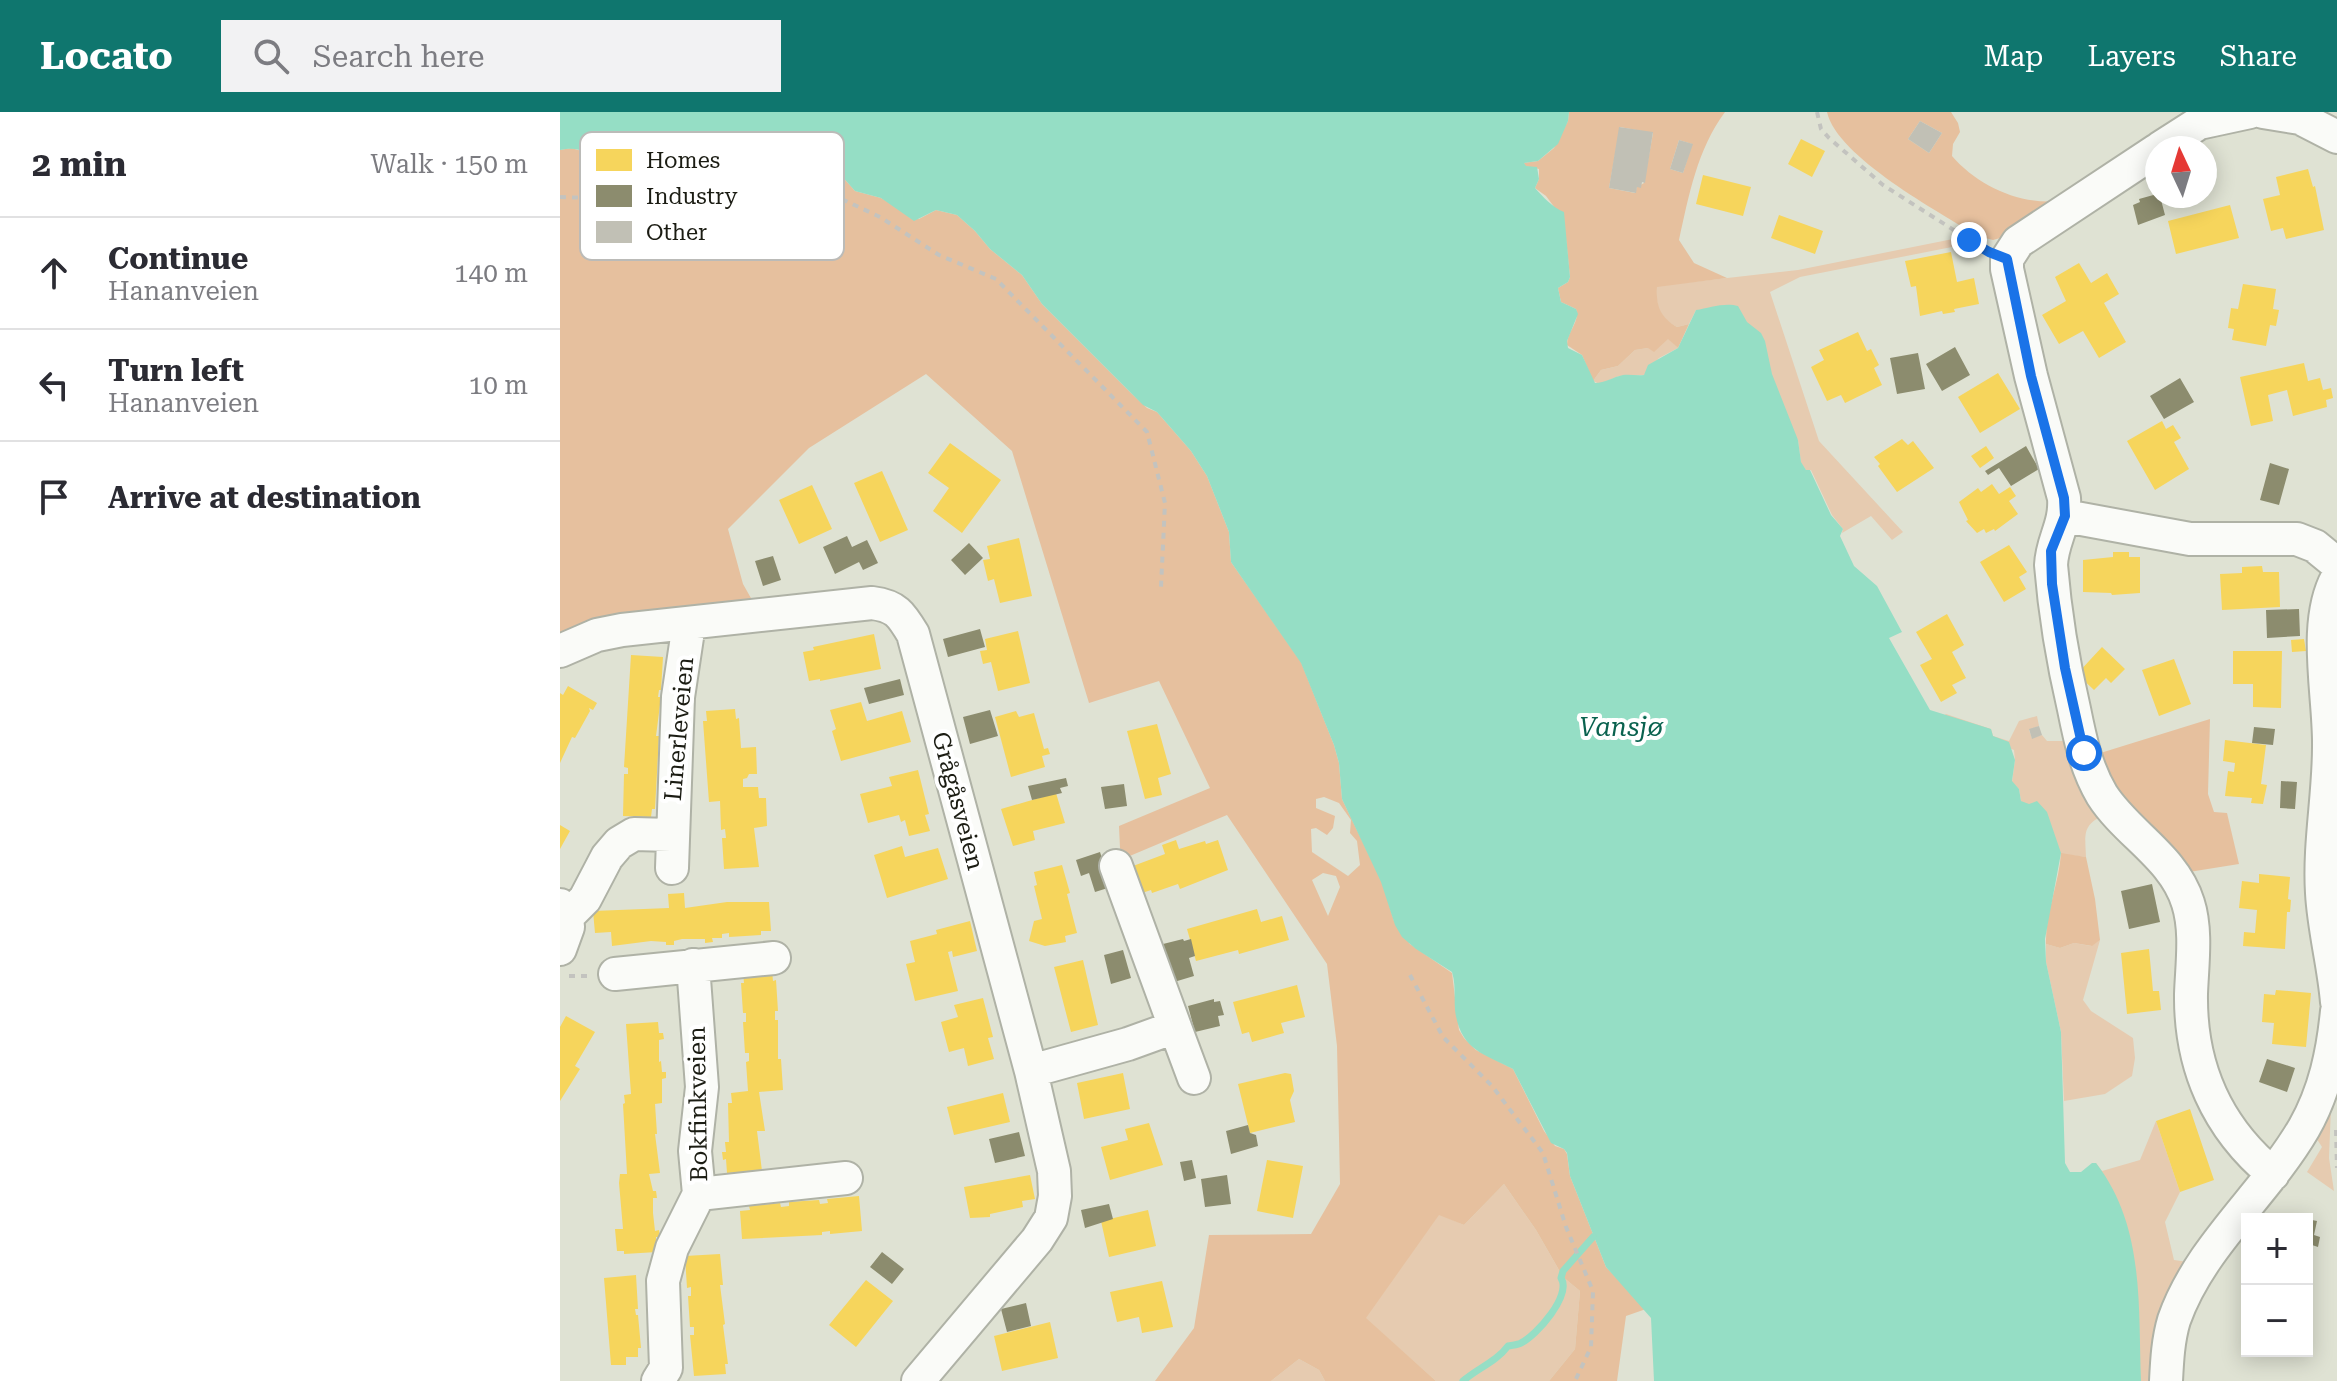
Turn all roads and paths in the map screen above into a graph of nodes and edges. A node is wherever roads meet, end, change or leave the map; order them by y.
1 (1817, 112) edge
2 (2250, 112) edge
3 (2263, 112) edge
4 (2199, 117) edge
5 (2175, 136) edge
6 (2337, 137) edge
7 (2145, 158) edge
8 (560, 197) edge
9 (580, 198) edge
10 (844, 200) edge
11 (2007, 259) junction
12 (2065, 516) junction
13 (2337, 564) edge
14 (2337, 578) edge
15 (1161, 587) dead end
16 (689, 624) junction
17 (560, 651) edge
18 (671, 835) junction
19 (1116, 866) dead end
20 (672, 868) dead end
21 (564, 911) edge
22 (560, 949) edge
23 (774, 958) dead end
24 (693, 965) junction
25 (615, 974) dead end
26 (1410, 975) dead end
27 (2337, 1002) edge
28 (2337, 1011) edge
29 (1175, 1027) junction
30 (1031, 1071) junction
31 (1194, 1078) dead end
32 (2273, 1174) junction
33 (846, 1178) dead end
34 (699, 1194) junction
35 (658, 1381) edge
36 (918, 1381) edge
37 (1575, 1381) edge
38 (2166, 1381) edge

1 - 11 path
2 - 4 street
3 - 6 street
4 - 5 street
7 - 11 street
8 - 9 path
10 - 15 path
11 - 12 street
12 - 13 street
12 - 32 street
14 - 27 street
16 - 17 street
16 - 18 street, Linerleveien
16 - 30 street, Grågåsveien
18 - 20 street, Linerleveien
18 - 21 street, Linerleveien
19 - 29 street
21 - 22 street
23 - 24 street
24 - 25 street
24 - 34 street, Bokfinkveien
26 - 37 path
28 - 32 street
29 - 30 street
29 - 31 street
30 - 36 street, Grågåsveien
32 - 38 street
33 - 34 street, Bokfinkveien
34 - 35 street, Bokfinkveien

